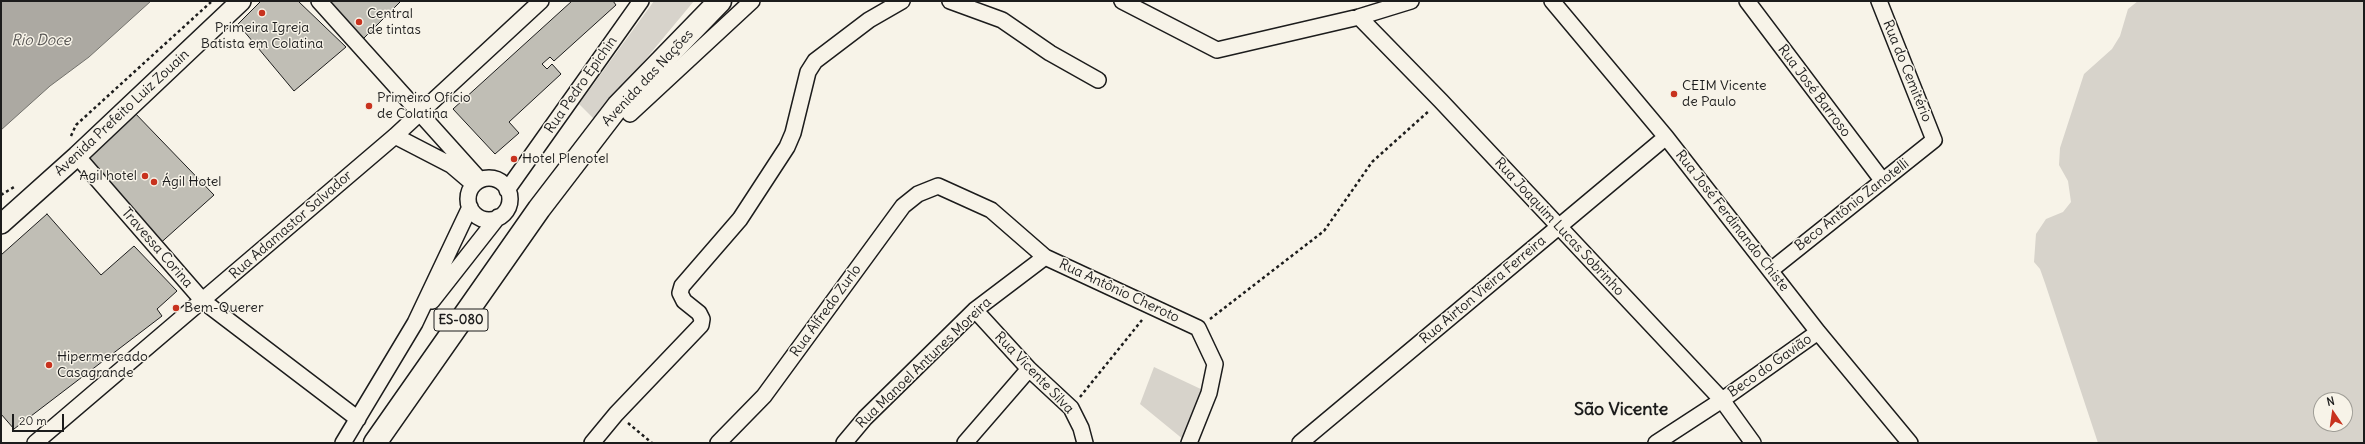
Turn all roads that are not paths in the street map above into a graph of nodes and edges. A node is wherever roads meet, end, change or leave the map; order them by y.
1 (241, 1) edge
2 (319, 1) edge
3 (541, 1) edge
4 (641, 1) edge
5 (752, 1) edge
6 (902, 1) edge
7 (950, 1) edge
8 (1122, 1) edge
9 (1411, 1) edge
10 (1552, 1) edge
11 (1747, 1) edge
12 (1879, 1) edge
13 (718, 4) edge
14 (1359, 17) junction
15 (1098, 80) dead end
16 (419, 114) junction
17 (630, 114) junction
18 (395, 136) junction
19 (1666, 137) junction
20 (1934, 140) joint
21 (77, 156) junction
22 (455, 161) junction
23 (1882, 180) junction
24 (477, 183) junction
25 (938, 186) joint
26 (507, 190) junction
27 (470, 207) junction
28 (539, 209) junction
29 (498, 217) junction
30 (1, 224) edge
31 (1558, 226) junction
32 (1044, 257) junction
33 (1771, 270) junction
34 (203, 301) junction
35 (975, 310) junction
36 (415, 323) junction
37 (1818, 332) junction
38 (1029, 368) junction
39 (1722, 400) junction
40 (358, 419) junction
41 (377, 439) edge
42 (1085, 442) edge
43 (35, 443) edge
44 (344, 443) edge
45 (592, 443) edge
46 (718, 443) edge
47 (844, 443) edge
48 (965, 443) edge
49 (1189, 443) edge
50 (1300, 443) edge
51 (1656, 443) edge
52 (1753, 443) edge
53 (1910, 443) edge

1 - 21 street, Avenida Prefeito Luiz Zouain
2 - 16 street
3 - 16 street, Rua Adamastor Salvador
4 - 26 street, Rua Pedro Epichin
5 - 17 street
6 - 45 street
7 - 15 street
8 - 14 street
9 - 14 street
10 - 19 street, Rua José Ferdinando Chiste
11 - 23 street, Rua José Barroso
12 - 20 street, Rua do Cemitério
13 - 17 main road, Avenida das Nações / ES-080
13 - 28 main road, Avenida das Nações / ES-080
14 - 31 street, Rua Joaquim Lucas Sobrinho
16 - 18 street, Rua Adamastor Salvador
16 - 22 street
17 - 28 main road, Avenida das Nações / ES-080
18 - 22 street
18 - 34 street, Rua Adamastor Salvador
19 - 31 street, Rua Airton Vieira Ferreira
19 - 33 street, Rua José Ferdinando Chiste
20 - 23 street, Beco Antônio Zanotelli
21 - 30 street, Avenida Prefeito Luiz Zouain
21 - 34 street, Travessa Corina
22 - 24 street
23 - 33 street, Beco Antônio Zanotelli
24 - 26 street
24 - 27 street
25 - 32 street, Rua Antônio Cheroto
25 - 46 street, Rua Alfredo Zurlo
26 - 29 street
27 - 29 street
27 - 36 street
28 - 41 main road, Avenida das Nações / ES-080
29 - 36 street
31 - 39 street, Rua Joaquim Lucas Sobrinho
31 - 50 street, Rua Airton Vieira Ferreira
32 - 35 street, Rua Manoel Antunes Moreira
32 - 49 street, Rua Antônio Cheroto
33 - 37 street, Rua José Ferdinando Chiste
34 - 40 street, Travessa Corina
34 - 43 street, Rua Adamastor Salvador
35 - 38 street, Rua Vicente Silva
35 - 47 street, Rua Manoel Antunes Moreira
36 - 40 street
37 - 39 street, Beco do Gavião
37 - 53 street, Rua José Ferdinando Chiste
38 - 42 street, Rua Vicente Silva
38 - 48 street
39 - 51 street, Beco do Gavião
39 - 52 street, Rua Joaquim Lucas Sobrinho
40 - 44 street

